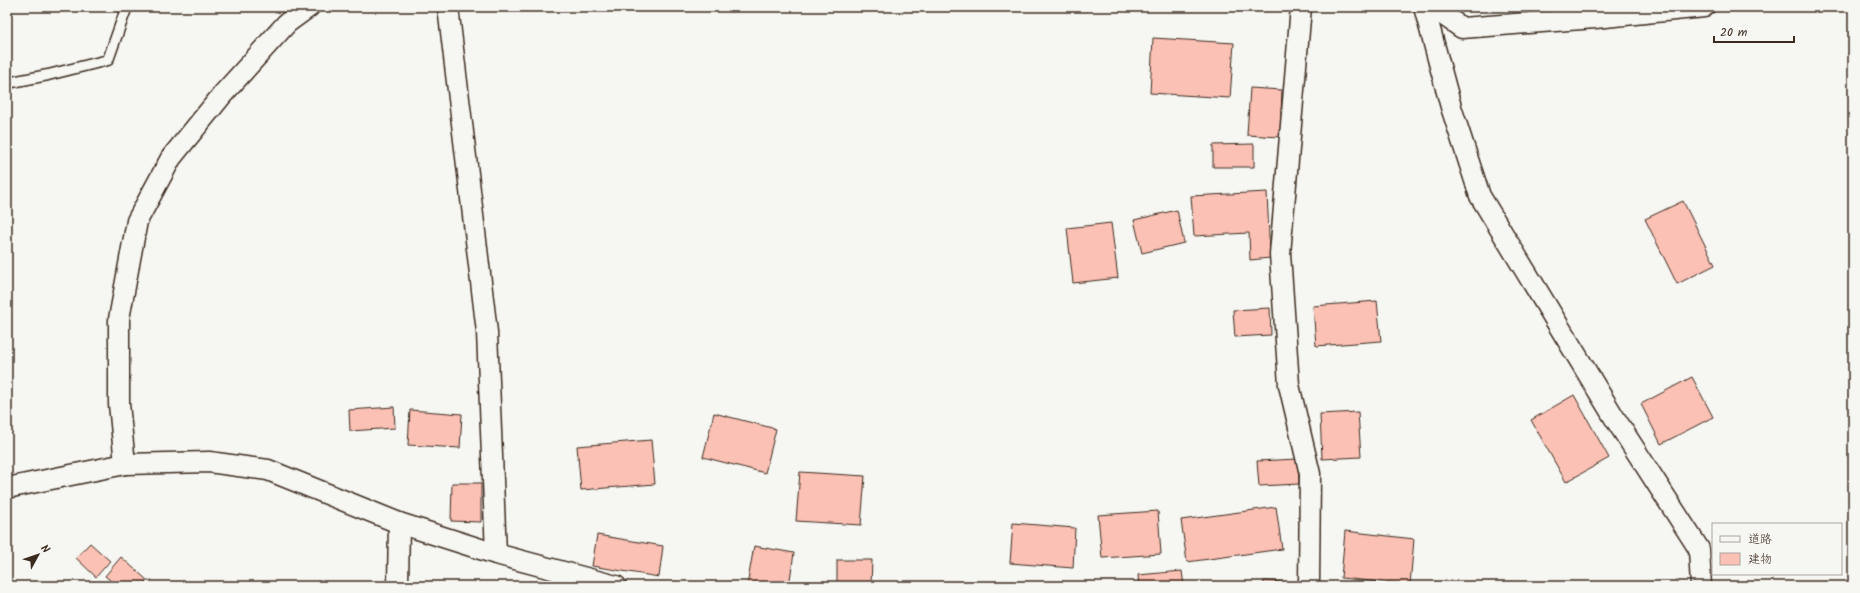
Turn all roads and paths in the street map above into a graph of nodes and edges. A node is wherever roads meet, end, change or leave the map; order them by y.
1 (125, 7) edge
2 (309, 7) edge
3 (448, 7) edge
4 (1301, 7) edge
5 (1424, 7) edge
6 (1432, 7) edge
7 (1704, 7) edge
8 (7, 82) edge
9 (126, 464) junction
10 (7, 488) edge
11 (399, 523) junction
12 (496, 554) junction
13 (398, 586) edge
14 (616, 586) edge
15 (1309, 586) edge
16 (1701, 586) edge

1 - 8 lane
2 - 9 street
3 - 12 street
4 - 15 street
5 - 16 street
6 - 7 street
9 - 10 street
9 - 11 street
11 - 12 street
11 - 13 street
12 - 14 street

